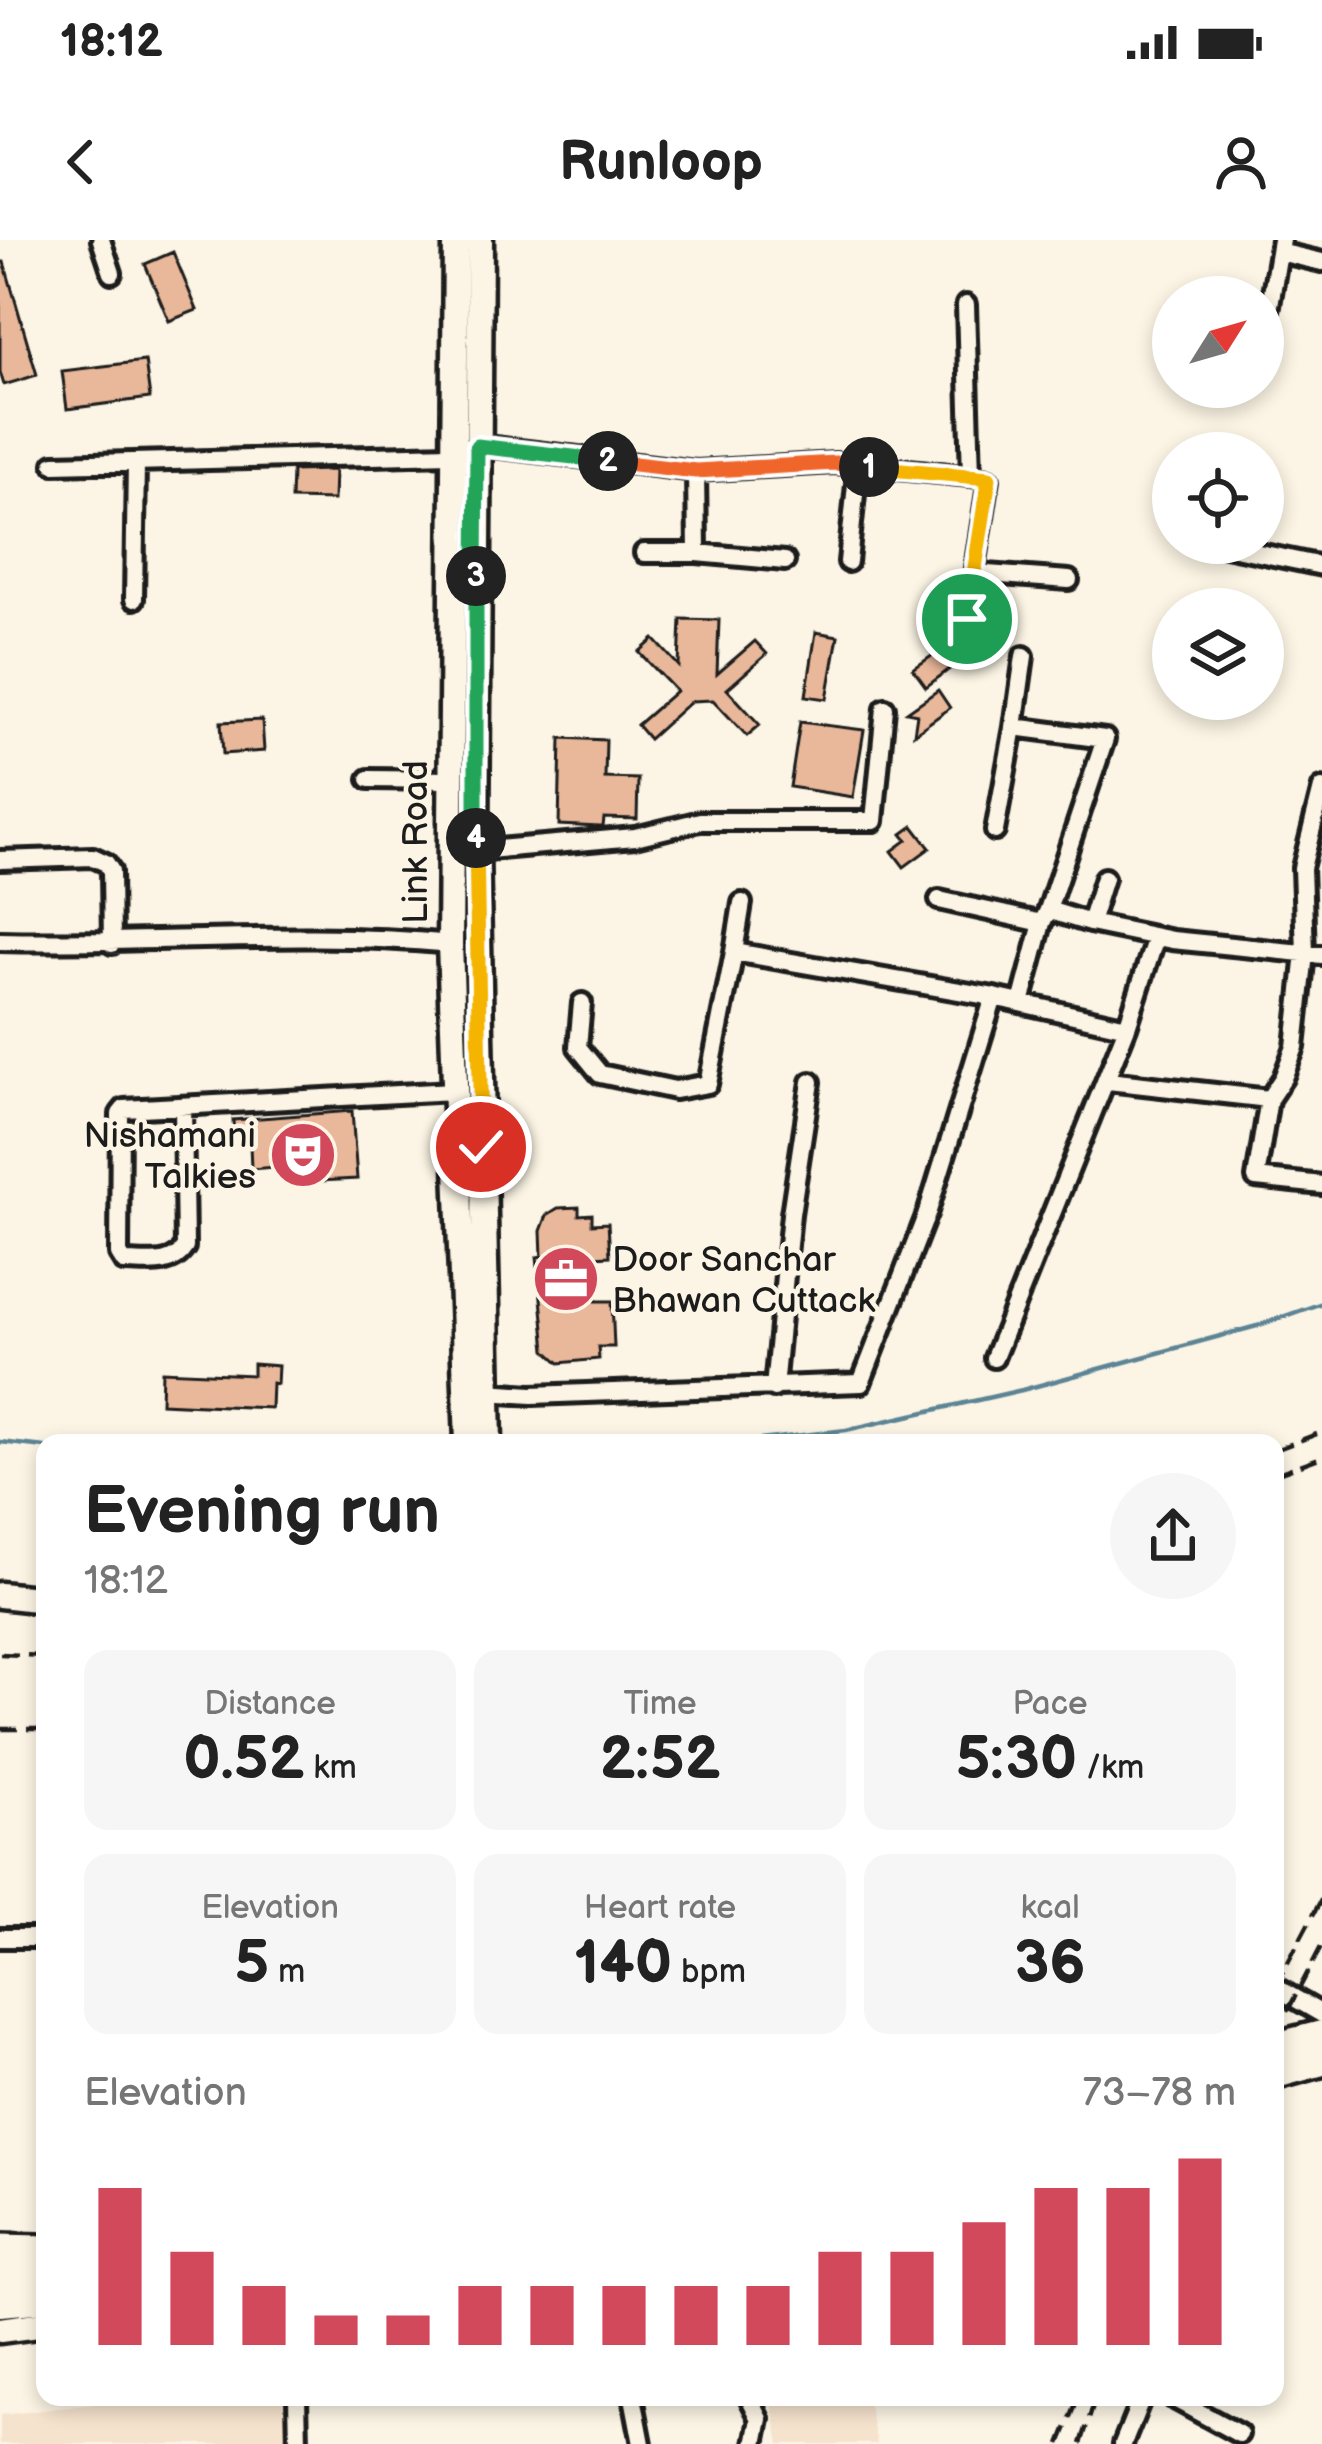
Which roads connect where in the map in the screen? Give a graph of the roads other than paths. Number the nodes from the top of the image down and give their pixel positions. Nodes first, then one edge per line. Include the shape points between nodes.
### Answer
1 (101, 240) edge
2 (456, 240) edge
3 (480, 240) edge
4 (1280, 246) edge
5 (1322, 262) edge
6 (112, 273) dead end
7 (1275, 276) edge
8 (966, 305) dead end
9 (477, 446) junction
10 (452, 454) junction
11 (136, 463) junction
12 (54, 464) dead end
13 (858, 466) junction
14 (696, 471) junction
15 (971, 476) junction
16 (644, 553) dead end
17 (697, 553) junction
18 (1284, 558) edge
19 (785, 561) dead end
20 (848, 562) dead end
21 (1322, 566) edge
22 (974, 573) junction
23 (1069, 580) dead end
24 (134, 599) dead end
25 (967, 619) dead end
26 (1024, 656) dead end
27 (885, 708) dead end
28 (1014, 727) junction
29 (369, 779) dead end
30 (451, 780) junction
31 (1322, 788) edge
32 (995, 831) dead end
33 (476, 851) junction
34 (0, 860) edge
35 (1104, 878) dead end
36 (939, 900) dead end
37 (742, 903) dead end
38 (1045, 916) junction
39 (1090, 923) junction
40 (1156, 937) junction
41 (0, 941) edge
42 (112, 944) junction
43 (450, 944) junction
44 (734, 952) junction
45 (1314, 954) edge
46 (994, 997) junction
47 (582, 1003) dead end
48 (1021, 1003) junction
49 (1127, 1027) junction
50 (1108, 1081) junction
51 (811, 1082) dead end
52 (453, 1091) junction
53 (1269, 1099) junction
54 (183, 1106) junction
55 (1322, 1185) edge
56 (994, 1358) dead end
57 (774, 1388) junction
58 (487, 1392) junction
59 (478, 1434) edge
60 (479, 1434) edge
61 (0, 1595) edge
62 (36, 1599) edge
63 (0, 1938) edge
64 (36, 1938) edge
65 (1284, 1992) edge
66 (1322, 2014) edge
67 (1322, 2036) edge
68 (1284, 2046) edge
69 (1322, 2060) edge
70 (1284, 2071) edge
71 (0, 2248) edge
72 (36, 2255) edge
73 (36, 2258) edge
74 (0, 2269) edge
75 (36, 2298) edge
76 (0, 2301) edge
77 (36, 2325) edge
78 (0, 2330) edge
79 (297, 2406) edge
80 (635, 2406) edge
81 (754, 2406) edge
82 (1138, 2406) edge
83 (1188, 2406) edge
84 (1239, 2434) dead end
85 (298, 2444) edge
86 (642, 2444) edge
87 (755, 2444) edge
88 (1123, 2444) edge

1 - 6 street
2 - 10 main road, Link Road
3 - 9 main road, Link Road
4 - 5 street
4 - 7 street
8 - 15 street
9 - 10 street
9 - 14 street
9 - 33 main road, Link Road
10 - 11 street
10 - 30 main road, Link Road
11 - 12 street
11 - 24 street
13 - 14 street
13 - 15 street
13 - 20 street
14 - 17 street
15 - 22 street via 989,478
16 - 17 street
17 - 19 street
18 - 21 street
22 - 23 street
22 - 25 street
26 - 28 street
27 - 33 street via 874,821 700,821 635,837
28 - 32 street
28 - 38 street via 1105,739
29 - 30 street
30 - 43 main road, Link Road
31 - 45 street via 1302,868
33 - 58 main road, Link Road
34 - 42 street via 106,862
35 - 39 street
36 - 38 street
37 - 44 street
38 - 39 street
38 - 48 street
39 - 40 street
40 - 45 street
40 - 49 street
41 - 42 street
42 - 43 street via 368,936
43 - 52 main road, Link Road
44 - 46 street
44 - 47 street via 708,1084 675,1090 600,1074 578,1047
45 - 53 street via 1295,1047
46 - 48 street
46 - 57 street via 928,1211 860,1383
48 - 49 street
49 - 50 street
50 - 53 street
50 - 56 street
51 - 57 street
52 - 54 street
52 - 59 main road, Link Road
53 - 55 street via 1256,1178
54 - 54 street via 120,1114 124,1262 166,1262 185,1247
57 - 58 street
58 - 60 main road, Link Road
61 - 62 main road
63 - 64 street
65 - 66 street
67 - 68 highway
69 - 70 highway
71 - 72 main road
73 - 74 highway
75 - 76 highway
77 - 78 main road
79 - 85 street
80 - 86 street
81 - 87 street
82 - 88 street
83 - 84 street

